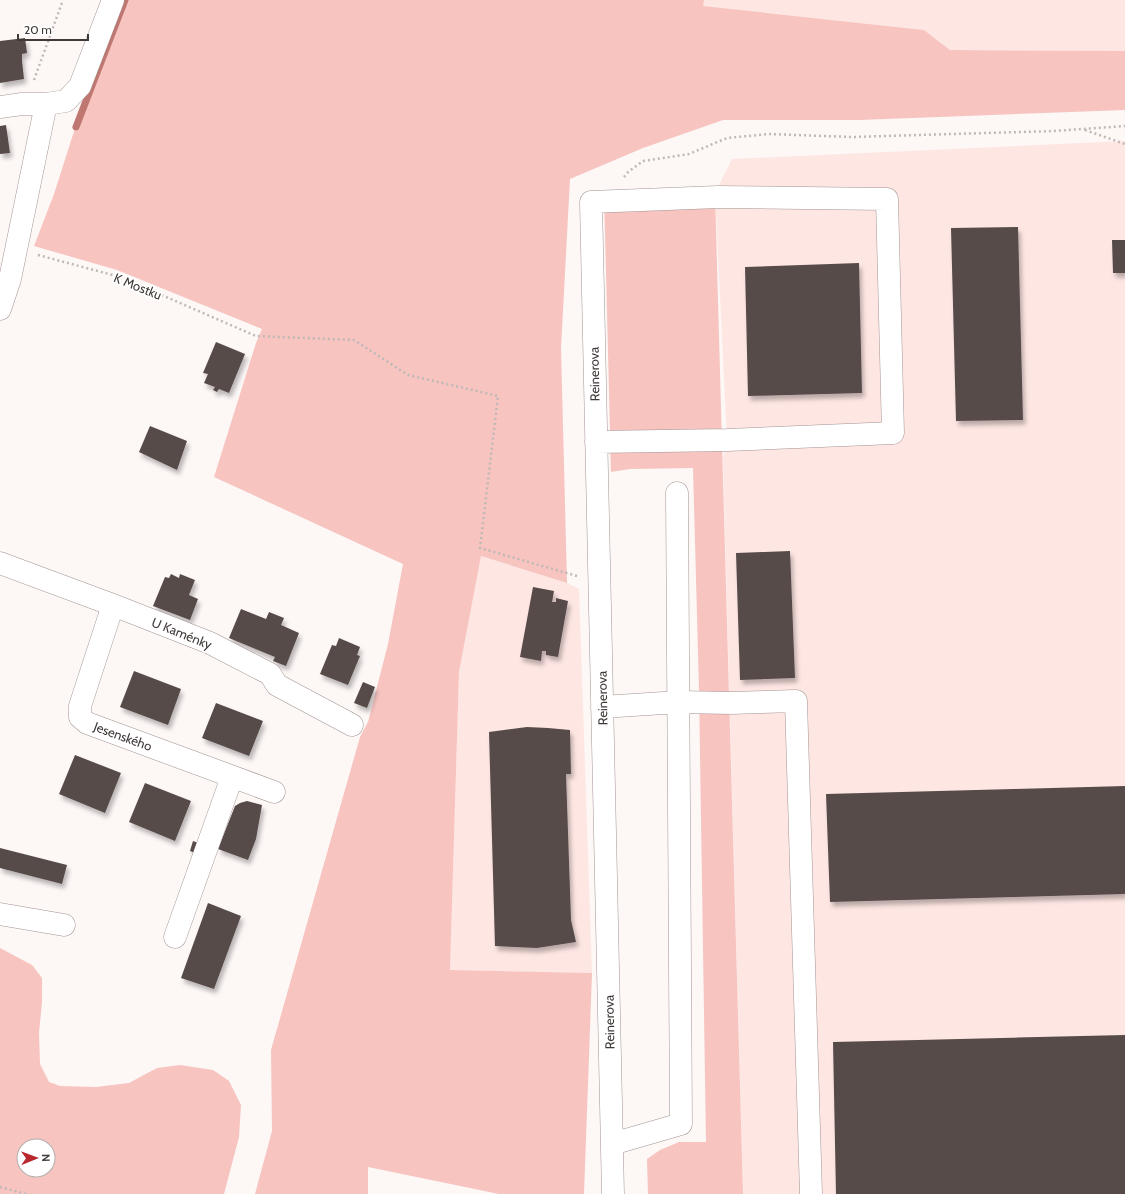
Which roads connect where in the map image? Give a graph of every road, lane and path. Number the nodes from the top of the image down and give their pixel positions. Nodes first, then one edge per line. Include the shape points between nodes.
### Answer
1 (63, 0) edge
2 (113, 0) edge
3 (34, 80) dead end
4 (46, 104) junction
5 (0, 107) edge
6 (1125, 126) edge
7 (1083, 129) junction
8 (1125, 144) edge
9 (599, 202) junction
10 (16, 249) junction
11 (0, 309) edge
12 (596, 442) junction
13 (677, 494) dead end
14 (0, 563) edge
15 (599, 582) junction
16 (113, 605) junction
17 (679, 702) junction
18 (602, 707) junction
19 (352, 725) dead end
20 (232, 777) junction
21 (274, 792) dead end
22 (0, 914) edge
23 (64, 925) dead end
24 (175, 937) dead end
25 (612, 1144) junction
26 (0, 1187) edge
27 (26, 1194) edge
28 (613, 1194) edge
29 (811, 1194) edge

1 - 3 path
2 - 4 street via 80,86 66,101
4 - 5 street
4 - 10 street
6 - 7 path
7 - 8 path
7 - 9 path via 852,137 769,134 727,138 689,154 643,161 628,172
9 - 12 street, Reinerova
9 - 12 street via 718,197 887,199 893,433
10 - 11 street
10 - 15 path, K Mostku via 120,277 256,336 354,340 408,375 498,396 480,548
12 - 15 street, Reinerova
13 - 17 street
14 - 16 street, U Kaménky
15 - 18 street, Reinerova
16 - 19 street, U Kaménky via 210,643 270,674 277,686
16 - 20 street, Jesenského via 80,706 80,717 87,723
17 - 18 street
17 - 25 street via 681,1124
17 - 29 street via 796,701
18 - 25 street, Reinerova
20 - 21 street, Jesenského
20 - 24 street
22 - 23 street
25 - 28 street, Reinerova
26 - 27 path

